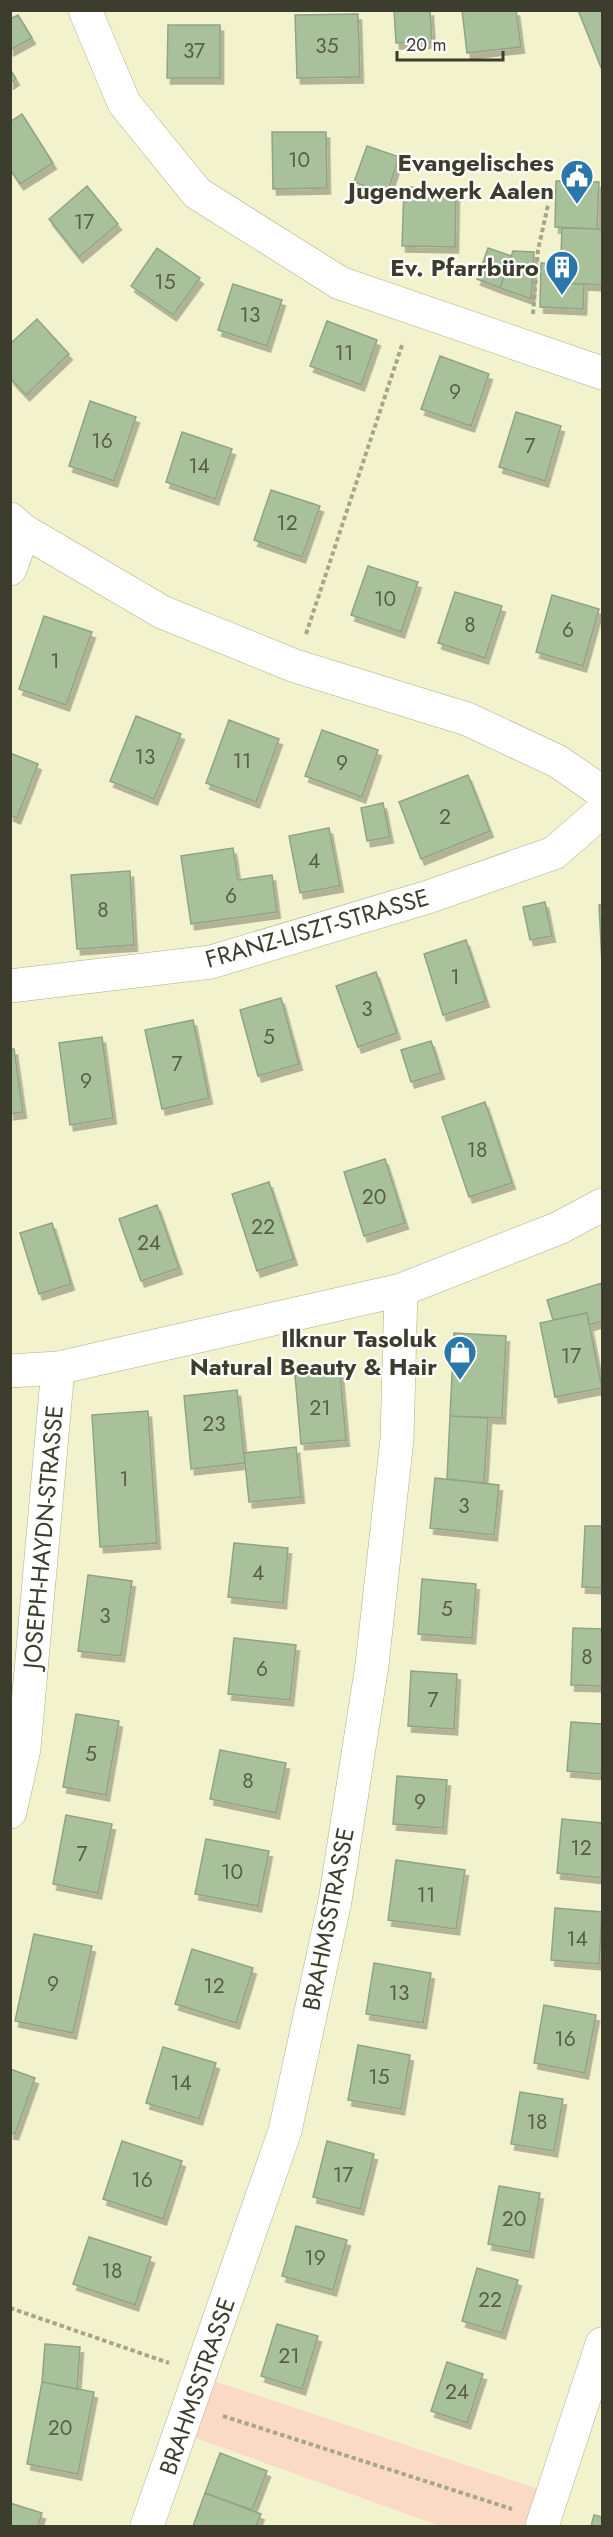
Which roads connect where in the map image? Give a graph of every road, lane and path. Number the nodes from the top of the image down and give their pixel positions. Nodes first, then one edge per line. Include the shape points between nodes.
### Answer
1 (85, 10) edge
2 (548, 205) dead end
3 (533, 306) dead end
4 (414, 309) junction
5 (603, 373) edge
6 (17, 525) edge
7 (10, 569) edge
8 (295, 666) junction
9 (603, 792) edge
10 (603, 811) edge
11 (10, 986) edge
12 (603, 1205) edge
13 (401, 1290) junction
14 (58, 1368) junction
15 (10, 1371) edge
16 (10, 1812) edge
17 (10, 2308) edge
18 (603, 2344) edge
19 (201, 2374) junction
20 (190, 2405) junction
21 (543, 2523) edge
22 (147, 2526) edge

1 - 4 street via 124,103 197,193 340,283
2 - 3 path via 538,250
4 - 5 street
4 - 8 path
6 - 7 street
6 - 8 street via 162,612
8 - 9 street via 468,719 557,761
10 - 11 street, FRANZ-LISZT-STRASSE via 554,853 428,897 222,958
12 - 13 street via 559,1228
13 - 14 street
13 - 19 street, BRAHMSSTRASSE via 397,1439 372,1665 335,1901 285,2131
14 - 15 street
14 - 16 street, JOSEPH-HAYDN-STRASSE via 24,1749
17 - 19 path
18 - 21 street
19 - 20 street, BRAHMSSTRASSE
20 - 21 path
20 - 22 street, BRAHMSSTRASSE

